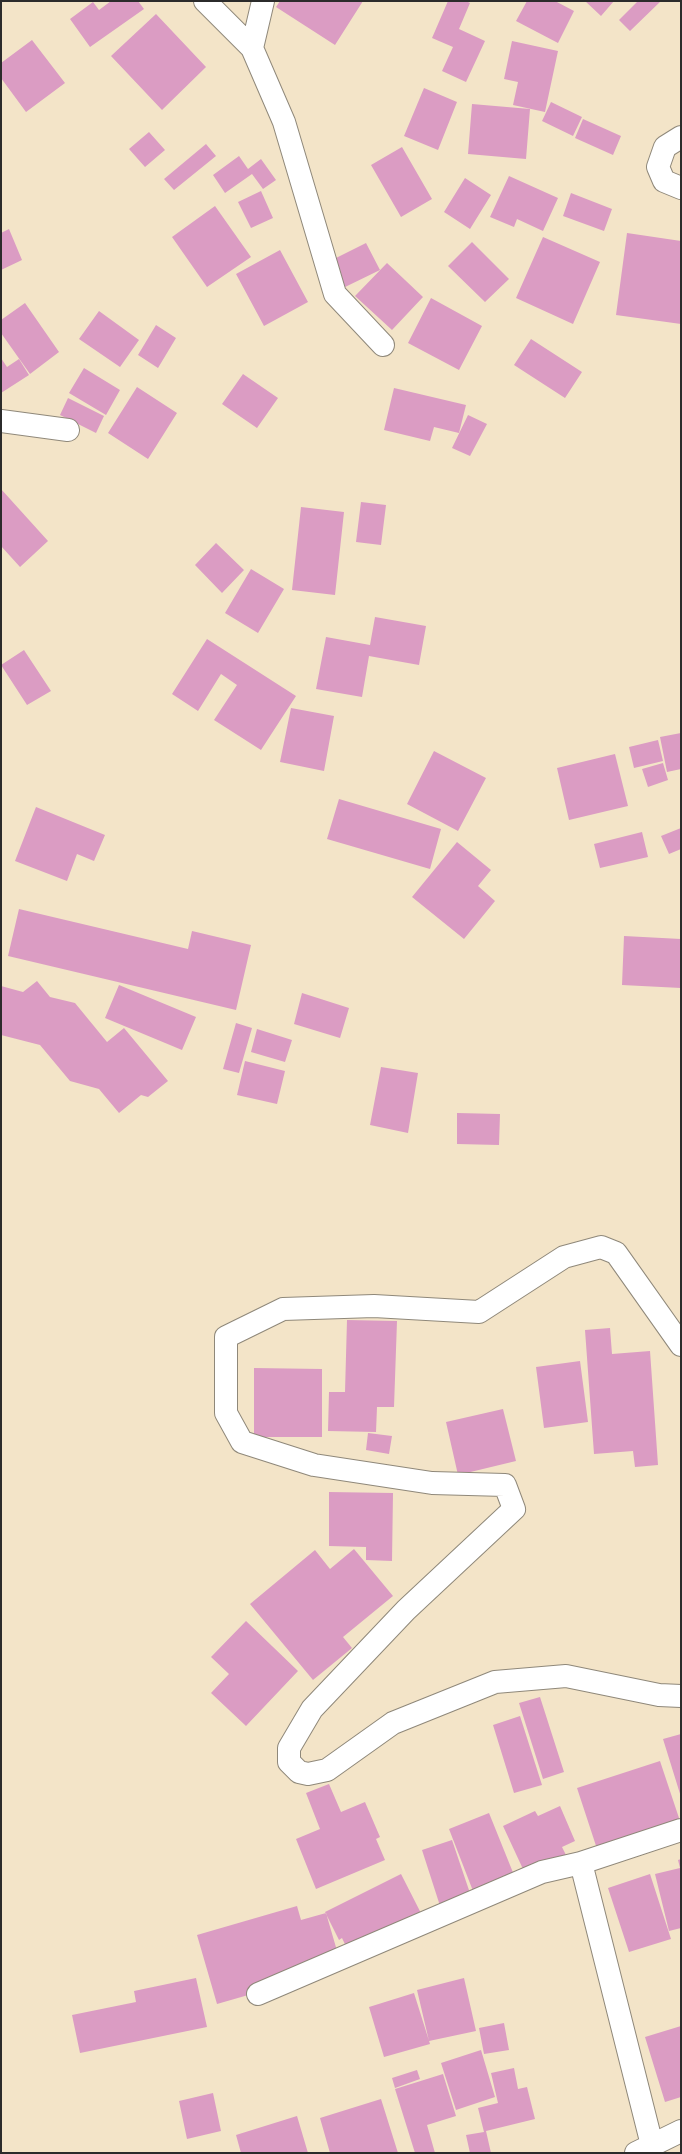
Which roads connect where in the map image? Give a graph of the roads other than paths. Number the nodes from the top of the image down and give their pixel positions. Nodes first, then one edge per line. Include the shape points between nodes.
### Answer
1 (205, 1) edge
2 (262, 1) edge
3 (252, 48) junction
4 (681, 137) edge
5 (681, 188) edge
6 (383, 345) dead end
7 (1, 421) edge
8 (68, 430) dead end
9 (681, 1345) edge
10 (681, 1696) edge
11 (681, 1830) edge
12 (581, 1863) junction
13 (258, 1994) dead end
14 (681, 2131) edge
15 (644, 2149) edge

1 - 3 street
2 - 3 street
3 - 6 street via 284,122 335,294
4 - 5 street via 665,147 658,167 664,181
7 - 8 street
9 - 10 street via 616,1253 601,1247 564,1257 479,1312 374,1306 283,1309 226,1337 226,1413 242,1442 314,1465 432,1484 505,1485 514,1509 406,1610 312,1709 289,1748 289,1762 299,1772 308,1774 327,1770 393,1723 495,1682 566,1676 659,1695
11 - 12 street
12 - 13 street via 542,1872
12 - 15 street
14 - 15 street

